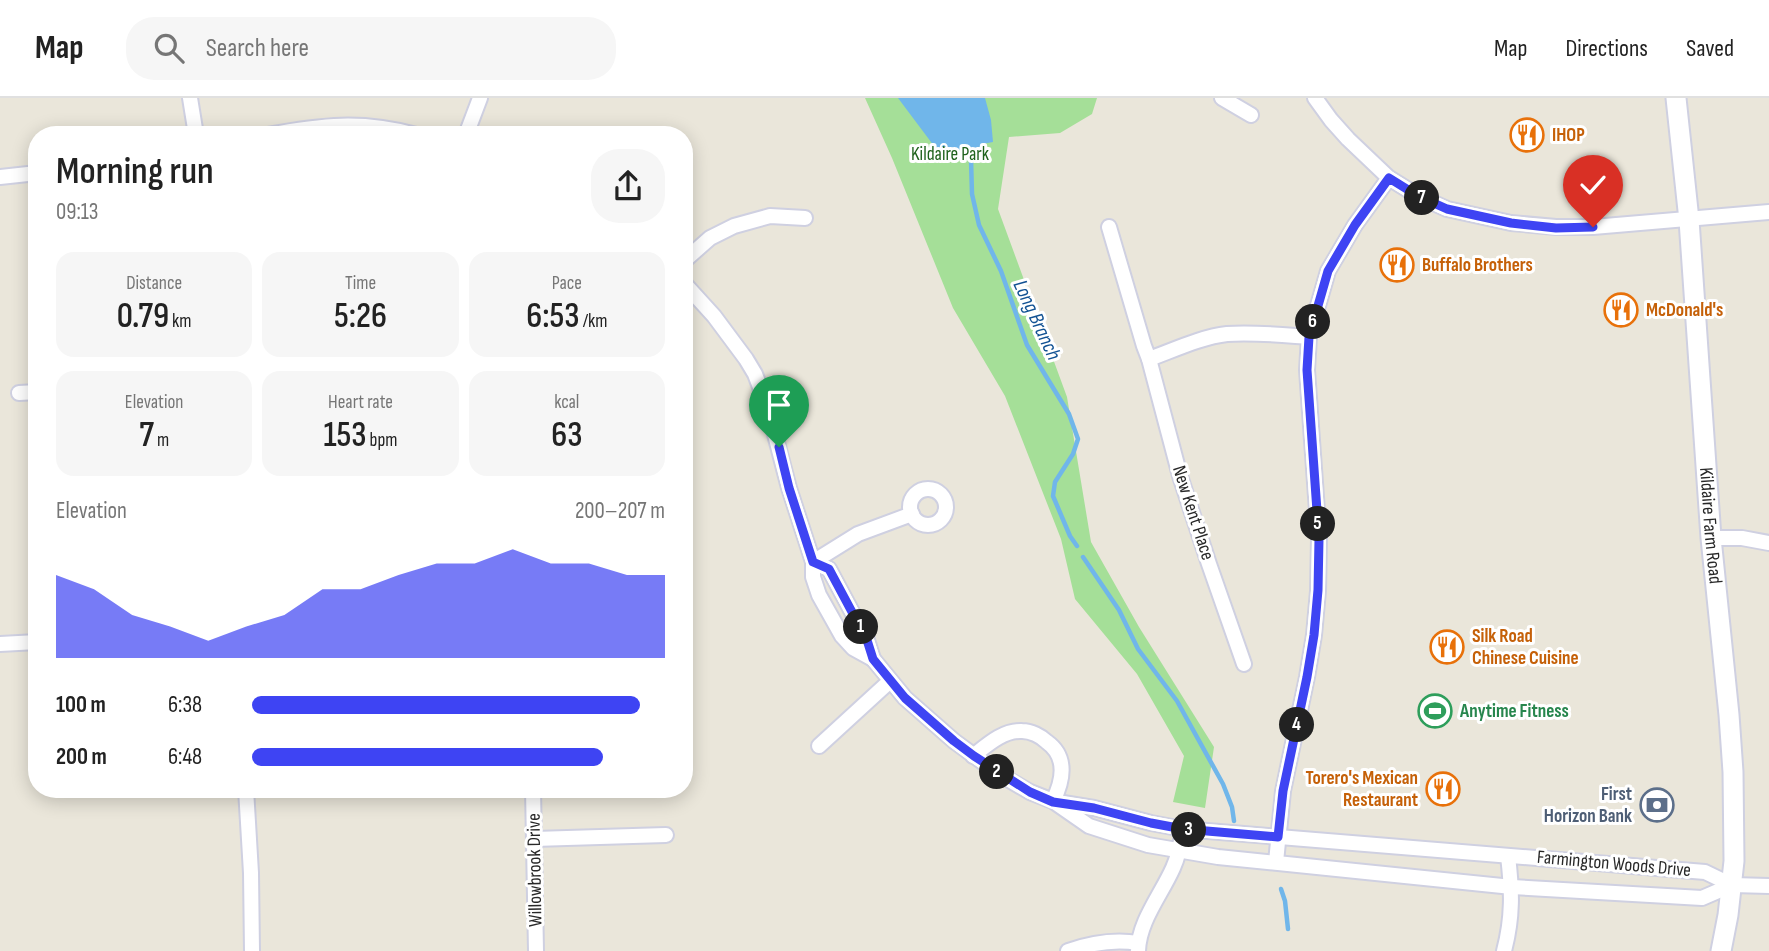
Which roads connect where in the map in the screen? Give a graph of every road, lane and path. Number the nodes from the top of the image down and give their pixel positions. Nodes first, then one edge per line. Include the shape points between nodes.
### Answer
1 (190, 98) edge
2 (480, 98) edge
3 (1222, 98) edge
4 (1315, 98) edge
5 (1676, 98) edge
6 (1251, 115) dead end
7 (195, 126) edge
8 (324, 126) edge
9 (361, 126) edge
10 (469, 126) edge
11 (28, 174) edge
12 (0, 177) edge
13 (1389, 178) junction
14 (1769, 212) edge
15 (804, 218) dead end
16 (1689, 220) junction
17 (1109, 228) dead end
18 (693, 253) edge
19 (693, 293) edge
20 (1309, 337) junction
21 (1149, 359) junction
22 (28, 392) edge
23 (19, 393) dead end
24 (912, 514) dead end
25 (1711, 538) junction
26 (1769, 543) edge
27 (813, 562) junction
28 (28, 642) edge
29 (0, 644) edge
30 (873, 659) junction
31 (1244, 664) dead end
32 (890, 681) junction
33 (819, 746) dead end
34 (974, 756) junction
35 (247, 798) edge
36 (533, 798) edge
37 (1053, 802) junction
38 (1183, 829) junction
39 (666, 835) dead end
40 (1278, 837) junction
41 (534, 839) junction
42 (1180, 851) junction
43 (1508, 856) junction
44 (1276, 862) junction
45 (1732, 885) junction
46 (1512, 887) junction
47 (1769, 887) edge
48 (1138, 947) edge
49 (252, 951) edge
50 (536, 951) edge
51 (1068, 951) edge
52 (1504, 951) edge
53 (1721, 951) edge

1 - 7 street
2 - 10 street
3 - 6 street
4 - 13 street via 1348,139
5 - 16 main road, Kildaire Farm Road
8 - 9 street
11 - 12 street
13 - 16 street via 1447,209 1511,223 1556,228
13 - 20 street via 1328,271
14 - 16 street
15 - 18 street via 770,216 734,226
16 - 25 main road, Kildaire Farm Road
17 - 21 street, New Kent Place
19 - 27 street, Farmington Woods Drive via 755,374
20 - 21 street via 1224,334
20 - 40 street via 1318,590
21 - 31 street, New Kent Place via 1180,476
22 - 23 street
24 - 27 street via 858,534
25 - 26 street
25 - 45 main road, Kildaire Farm Road via 1733,772
27 - 30 street, Farmington Woods Drive via 829,569
27 - 30 street, Farmington Woods Drive via 819,596 842,636
28 - 29 street
30 - 32 street, Farmington Woods Drive
32 - 33 street
32 - 34 street, Farmington Woods Drive
34 - 37 street, Farmington Woods Drive
34 - 37 street via 1005,734 1022,731 1040,736 1054,746 1062,760 1060,789
35 - 49 street
36 - 41 street, Willowbrook Drive
37 - 38 street, Farmington Woods Drive
37 - 42 street, Farmington Woods Drive via 1089,825
38 - 40 street, Farmington Woods Drive
38 - 42 street
39 - 41 street
40 - 43 street, Farmington Woods Drive
40 - 44 street
41 - 50 street, Willowbrook Drive
42 - 44 street, Farmington Woods Drive
42 - 48 street via 1141,930
43 - 45 street, Farmington Woods Drive via 1705,872
43 - 46 street
44 - 46 street, Farmington Woods Drive
45 - 46 street, Farmington Woods Drive via 1702,898
45 - 47 street
45 - 53 main road, Kildaire Farm Road
46 - 52 street
48 - 51 street via 1122,940

